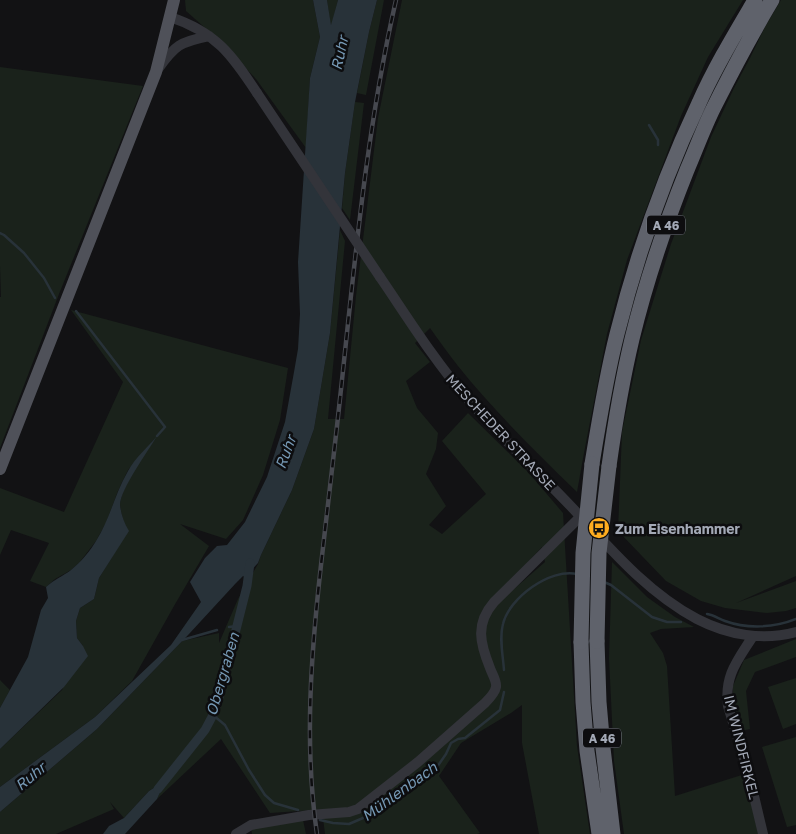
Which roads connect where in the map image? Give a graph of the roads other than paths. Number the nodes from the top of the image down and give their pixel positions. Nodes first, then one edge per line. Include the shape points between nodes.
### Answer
1 (174, 0) edge
2 (755, 0) edge
3 (772, 0) edge
4 (170, 17) junction
5 (209, 36) junction
6 (156, 72) junction
7 (0, 469) edge
8 (580, 517) junction
9 (796, 632) edge
10 (754, 636) junction
11 (236, 834) edge
12 (599, 834) edge
13 (613, 834) edge
14 (763, 834) edge

1 - 4 main road
2 - 12 highway, A 46, bridge via 699,102 654,212 617,335 601,410 583,553 581,642 587,751
3 - 13 highway, A 46, bridge via 714,108 669,218 632,338 616,419 599,553 597,641 602,748
4 - 5 street, MESCHEDER STRASSE
4 - 6 main road
5 - 6 street via 179,46
5 - 8 street, MESCHEDER STRASSE, bridge via 232,56 423,341 456,385
6 - 7 main road
8 - 10 street, MESCHEDER STRASSE via 634,572 672,603 714,626
8 - 11 street via 494,602 486,614 481,628 482,648 496,687 485,703 358,809 251,825
9 - 10 street, MESCHEDER STRASSE
10 - 14 street, IM WINDFIRKEL via 731,672 727,696

